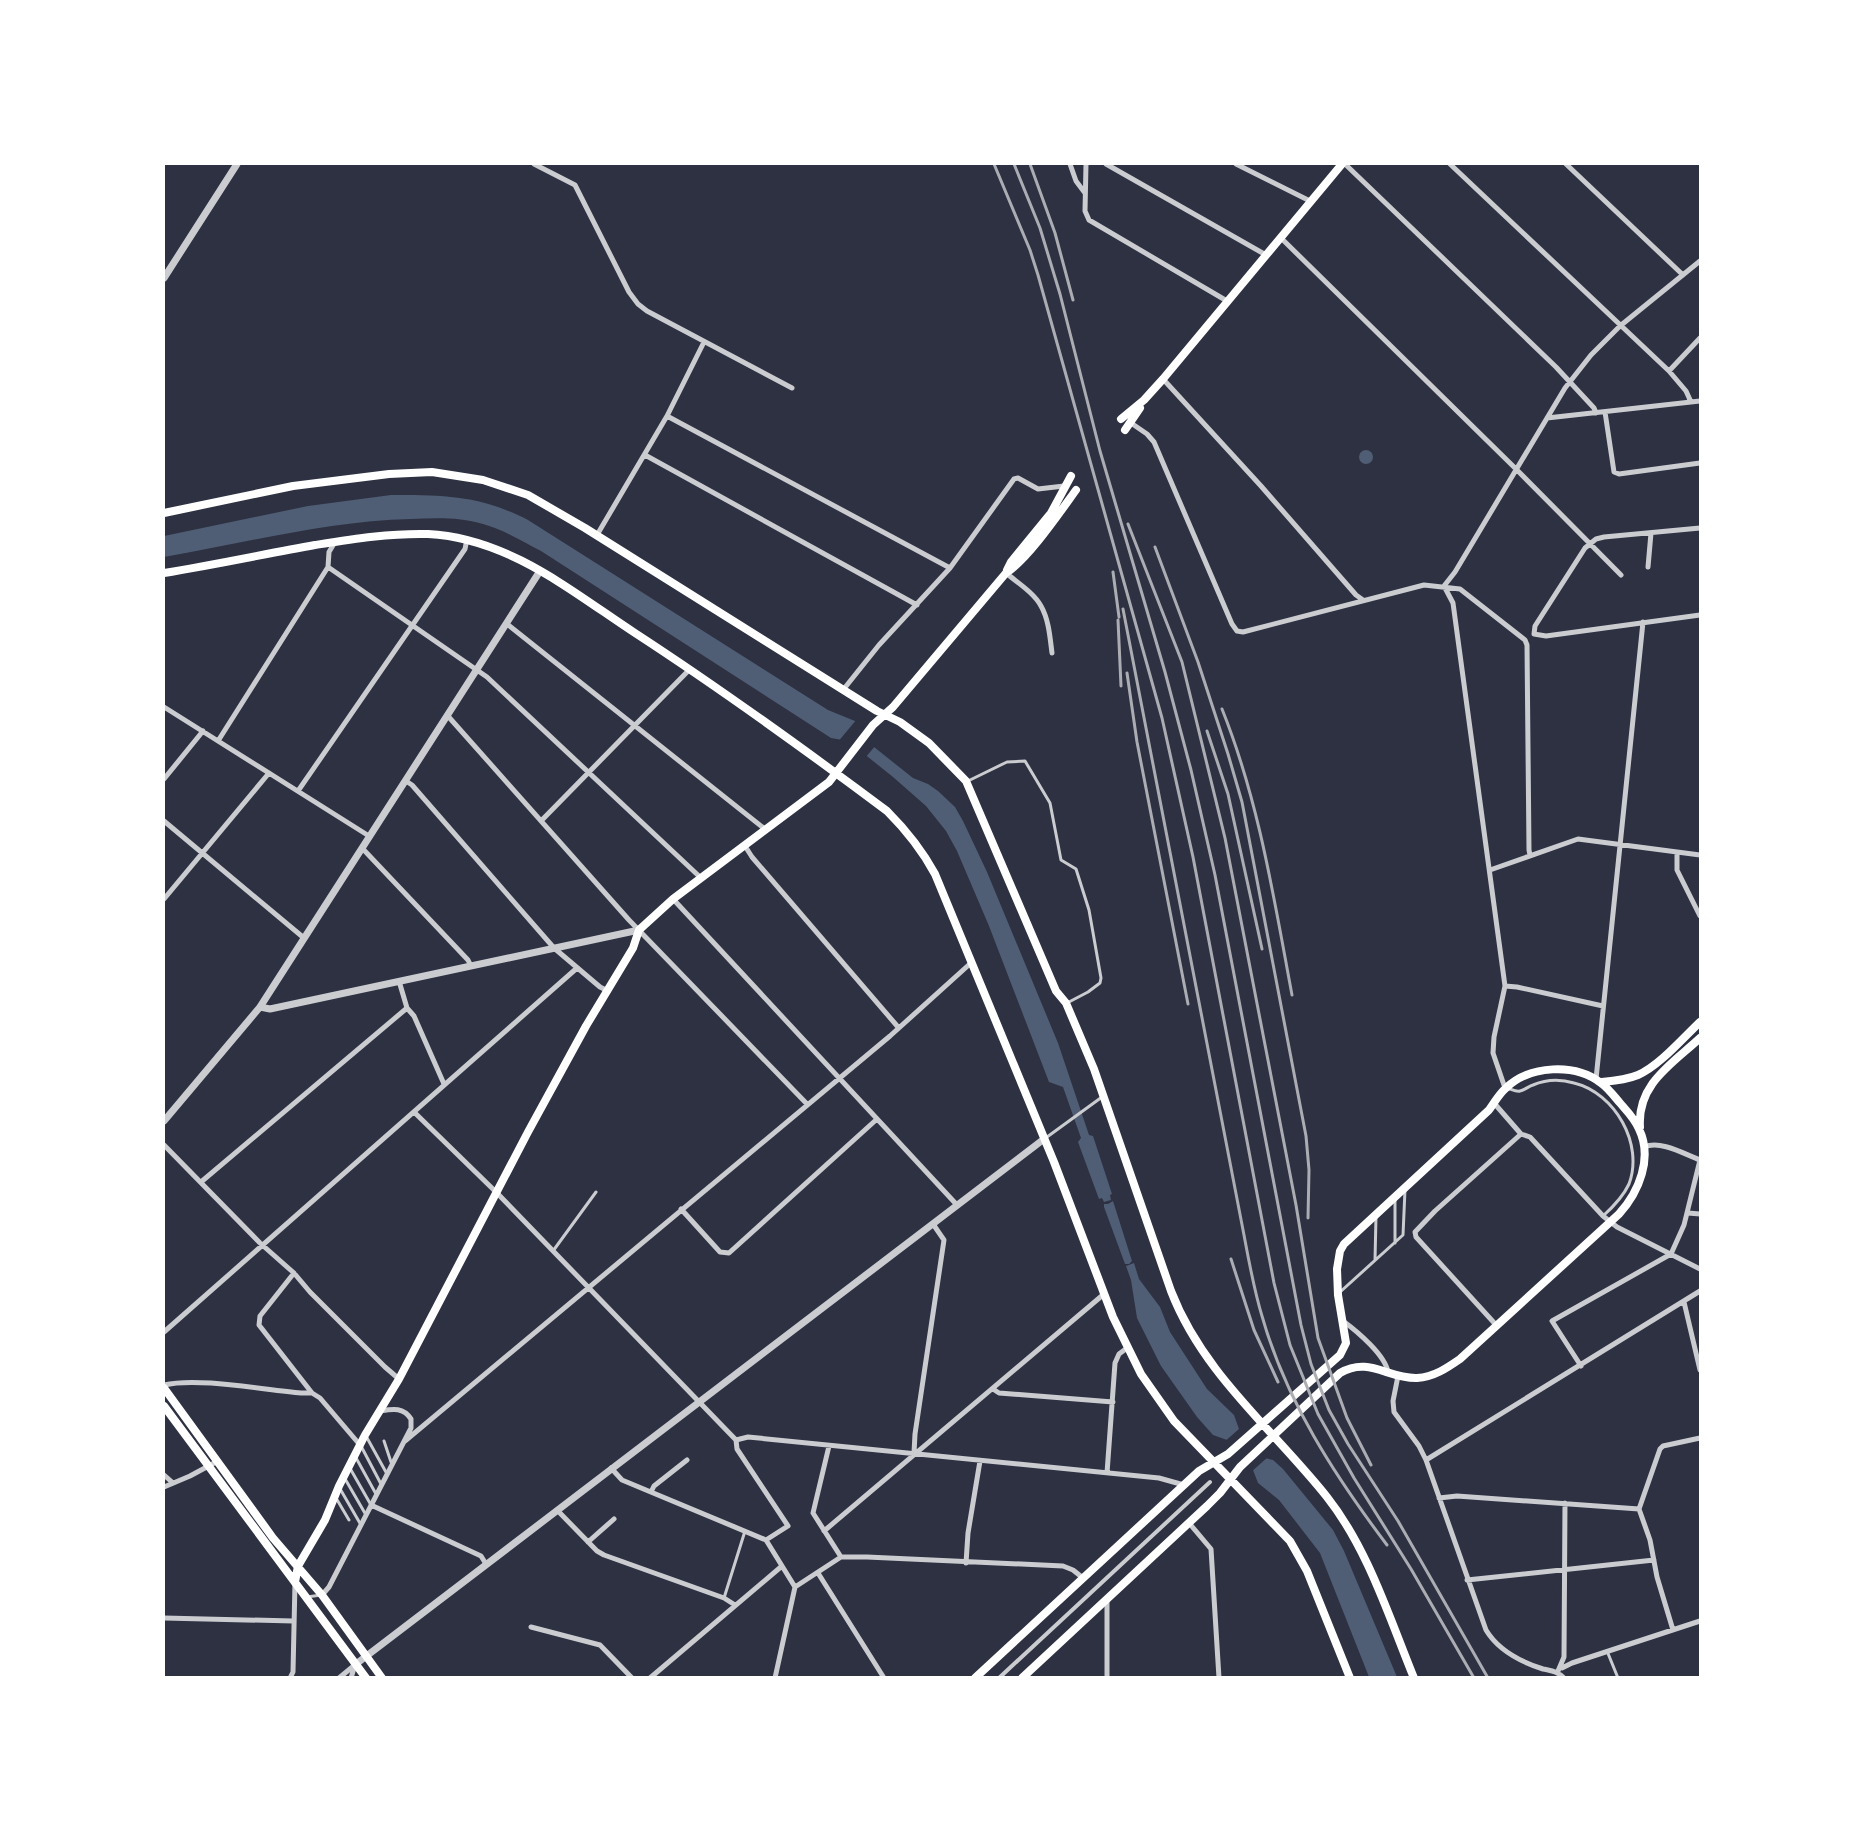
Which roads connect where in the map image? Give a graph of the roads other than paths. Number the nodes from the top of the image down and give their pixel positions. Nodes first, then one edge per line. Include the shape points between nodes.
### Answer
1 (237, 164) edge
2 (534, 164) edge
3 (1070, 164) edge
4 (1086, 164) edge
5 (1106, 164) edge
6 (1236, 164) edge
7 (1344, 164) edge
8 (1450, 164) edge
9 (1566, 164) edge
10 (1085, 193) junction
11 (1311, 201) junction
12 (1281, 238) junction
13 (1266, 255) junction
14 (1701, 261) edge
15 (1683, 275) junction
16 (164, 278) edge
17 (1227, 301) junction
18 (1620, 326) junction
19 (1701, 338) edge
20 (704, 342) junction
21 (1669, 371) junction
22 (1163, 379) junction
23 (1570, 382) junction
24 (792, 387) dead end
25 (1144, 400) junction
26 (1701, 401) edge
27 (1690, 402) junction
28 (1134, 410) junction
29 (1605, 412) junction
30 (1596, 413) junction
31 (667, 416) junction
32 (1546, 418) junction
33 (1121, 420) dead end
34 (1128, 426) junction
35 (645, 455) junction
36 (1701, 463) edge
37 (1516, 469) junction
38 (1071, 476) dead end
39 (1064, 486) junction
40 (1076, 490) dead end
41 (164, 513) edge
42 (1701, 528) edge
43 (1651, 533) junction
44 (597, 535) junction
45 (467, 539) junction
46 (335, 542) junction
47 (1590, 543) junction
48 (328, 567) junction
49 (1648, 567) dead end
50 (950, 568) junction
51 (540, 571) junction
52 (164, 573) edge
53 (1006, 573) junction
54 (1621, 575) dead end
55 (1444, 586) junction
56 (1363, 600) junction
57 (916, 605) junction
58 (1701, 615) edge
59 (1643, 622) junction
60 (507, 624) junction
61 (411, 626) junction
62 (1534, 634) junction
63 (1525, 640) junction
64 (1052, 653) dead end
65 (690, 669) junction
66 (476, 670) junction
67 (843, 690) junction
68 (164, 707) edge
69 (447, 715) junction
70 (884, 715) junction
71 (635, 725) junction
72 (203, 731) junction
73 (218, 741) junction
74 (269, 773) junction
75 (590, 773) junction
76 (836, 773) junction
77 (164, 779) edge
78 (406, 781) junction
79 (966, 782) junction
80 (298, 791) junction
81 (164, 821) edge
82 (541, 821) junction
83 (766, 830) junction
84 (369, 836) junction
85 (1619, 844) junction
86 (745, 846) junction
87 (362, 848) junction
88 (1677, 852) junction
89 (203, 853) junction
90 (1530, 855) junction
91 (1701, 855) edge
92 (1490, 870) junction
93 (701, 878) junction
94 (164, 898) edge
95 (673, 899) junction
96 (1701, 916) edge
97 (639, 930) junction
98 (304, 938) junction
99 (554, 948) junction
100 (972, 962) junction
101 (471, 966) junction
102 (577, 968) junction
103 (399, 981) junction
104 (1505, 986) junction
105 (608, 991) junction
106 (1066, 1003) junction
107 (1603, 1006) junction
108 (260, 1007) junction
109 (407, 1008) junction
110 (1701, 1022) edge
111 (898, 1027) junction
112 (1701, 1038) edge
113 (839, 1077) junction
114 (1598, 1081) junction
115 (444, 1084) junction
116 (1505, 1088) junction
117 (1103, 1095) junction
118 (807, 1104) junction
119 (1494, 1104) junction
120 (414, 1112) junction
121 (877, 1119) junction
122 (164, 1121) edge
123 (1640, 1130) junction
124 (1521, 1134) junction
125 (1044, 1138) junction
126 (164, 1145) edge
127 (1644, 1147) junction
128 (1700, 1160) edge
129 (201, 1182) junction
130 (1405, 1188) junction
131 (596, 1192) dead end
132 (497, 1193) junction
133 (1395, 1197) junction
134 (957, 1205) junction
135 (681, 1209) junction
136 (1688, 1213) junction
137 (1376, 1214) junction
138 (1701, 1214) edge
139 (1607, 1219) junction
140 (933, 1224) junction
141 (1395, 1244) junction
142 (264, 1245) junction
143 (553, 1251) junction
144 (1671, 1254) junction
145 (1375, 1261) junction
146 (1701, 1269) edge
147 (294, 1273) junction
148 (588, 1287) junction
149 (1701, 1291) edge
150 (1104, 1294) junction
151 (1338, 1294) junction
152 (1683, 1302) junction
153 (1342, 1320) junction
154 (1497, 1326) junction
155 (164, 1332) edge
156 (1127, 1348) junction
157 (1581, 1366) junction
158 (1701, 1370) edge
159 (1388, 1372) junction
160 (1398, 1376) junction
161 (399, 1379) junction
162 (164, 1387) edge
163 (993, 1389) junction
164 (312, 1393) junction
165 (699, 1402) junction
166 (1113, 1402) junction
167 (164, 1406) edge
168 (380, 1411) junction
169 (1263, 1425) junction
170 (1272, 1435) junction
171 (365, 1436) junction
172 (1701, 1437) edge
173 (736, 1440) junction
174 (384, 1441) dead end
175 (405, 1441) junction
176 (360, 1445) junction
177 (829, 1446) junction
178 (914, 1454) junction
179 (355, 1456) junction
180 (687, 1460) dead end
181 (1426, 1460) junction
182 (980, 1461) junction
183 (1215, 1463) junction
184 (212, 1464) junction
185 (392, 1464) junction
186 (349, 1467) junction
187 (611, 1468) junction
188 (1107, 1473) junction
189 (387, 1474) junction
190 (164, 1475) edge
191 (344, 1476) junction
192 (1230, 1479) junction
193 (1210, 1482) dead end
194 (173, 1483) junction
195 (381, 1484) junction
196 (1184, 1485) junction
197 (164, 1487) edge
198 (337, 1490) junction
199 (651, 1492) junction
200 (376, 1494) junction
201 (1439, 1498) junction
202 (1565, 1503) junction
203 (370, 1505) junction
204 (1639, 1509) junction
205 (557, 1510) junction
206 (366, 1515) junction
207 (614, 1519) dead end
208 (349, 1520) dead end
209 (1189, 1523) junction
210 (361, 1525) junction
211 (745, 1531) junction
212 (824, 1531) junction
213 (766, 1540) junction
214 (588, 1542) junction
215 (842, 1557) junction
216 (1654, 1560) junction
217 (966, 1563) junction
218 (486, 1564) junction
219 (298, 1566) junction
220 (782, 1566) junction
221 (1564, 1569) junction
222 (818, 1573) junction
223 (1083, 1578) junction
224 (1467, 1580) junction
225 (295, 1582) junction
226 (795, 1587) junction
227 (322, 1595) junction
228 (306, 1597) junction
229 (724, 1598) junction
230 (1107, 1599) junction
231 (735, 1605) junction
232 (164, 1618) edge
233 (293, 1621) junction
234 (1701, 1621) edge
235 (531, 1627) dead end
236 (1673, 1630) junction
237 (1607, 1651) junction
238 (366, 1655) junction
239 (356, 1664) junction
240 (1558, 1671) junction
241 (292, 1675) edge
242 (339, 1677) edge
243 (351, 1677) edge
244 (366, 1677) edge
245 (382, 1677) edge
246 (632, 1677) edge
247 (650, 1677) edge
248 (776, 1677) edge
249 (884, 1677) edge
250 (975, 1677) edge
251 (999, 1677) edge
252 (1022, 1677) edge
253 (1107, 1677) edge
254 (1219, 1677) edge
255 (1350, 1677) edge
256 (1414, 1677) edge
257 (1564, 1677) edge
258 (1618, 1677) edge

1 - 16 street
2 - 20 street via 574,185 638,304
3 - 10 street
4 - 10 street
5 - 13 street
6 - 11 street
7 - 11 main road
7 - 23 street
8 - 18 street
9 - 15 street
10 - 17 street via 1085,211 1092,223
11 - 12 main road
12 - 13 main road
12 - 37 street
13 - 17 main road
14 - 15 street
15 - 18 street
17 - 22 main road
18 - 21 street
18 - 23 street
19 - 21 street
20 - 24 street
20 - 31 street
21 - 27 street
22 - 25 main road
22 - 56 street
23 - 30 street
23 - 32 street
25 - 28 main road
25 - 34 main road
26 - 27 street
27 - 29 street
28 - 33 main road
28 - 34 street
29 - 30 street
29 - 36 street via 1614,472
30 - 32 street
31 - 35 street
31 - 50 street
32 - 37 street
34 - 56 street via 1139,427 1154,442 1237,631
35 - 44 street
35 - 57 street
37 - 47 street
37 - 55 street
38 - 39 main road
39 - 50 street via 1038,489 1014,479
39 - 53 main road via 1051,513
40 - 53 main road
41 - 44 main road via 322,482 432,472 473,478 528,495
42 - 43 street
43 - 47 street via 1604,537
43 - 49 street
44 - 67 main road
45 - 46 main road via 429,534
45 - 51 main road via 502,551
45 - 61 street via 465,549
46 - 48 street via 329,552
46 - 52 main road
47 - 54 street
47 - 62 street via 1573,564 1535,626
48 - 61 street
48 - 73 street
50 - 57 street
51 - 60 street
51 - 65 main road
53 - 64 street via 1041,606
53 - 70 main road
55 - 56 street via 1424,585
55 - 63 street via 1460,590
55 - 92 street via 1453,603
57 - 67 street
58 - 59 street
59 - 62 street via 1546,636
59 - 85 street
60 - 66 street
60 - 71 street
61 - 66 street
61 - 80 street
62 - 63 street
63 - 90 street
65 - 71 street
65 - 76 main road
66 - 69 street
66 - 75 street
67 - 70 main road
68 - 72 street
69 - 78 street
69 - 82 street
70 - 76 main road
70 - 79 main road via 929,743
71 - 75 street
71 - 83 street
72 - 73 street
72 - 77 street
73 - 74 street
74 - 80 street
74 - 89 street
75 - 82 street
75 - 93 street
76 - 83 main road
76 - 100 main road via 887,811 924,853
78 - 84 street
78 - 99 street
79 - 106 main road via 1056,991
79 - 106 lane via 1007,762 1025,761 1050,803 1061,860 1076,869 1089,910 1101,978 1088,992
80 - 84 street
81 - 89 street
82 - 97 street
83 - 86 main road
84 - 87 street
85 - 88 street
85 - 90 street via 1578,839
85 - 107 street
86 - 93 main road
86 - 111 street
87 - 98 street
87 - 101 street
88 - 91 street
88 - 96 street via 1677,870
89 - 94 street
89 - 98 street
90 - 92 street
92 - 104 street
93 - 95 main road
95 - 97 main road
95 - 113 street
97 - 99 street
97 - 105 main road
97 - 118 street
98 - 108 street
99 - 101 street
99 - 102 street
100 - 111 street
100 - 125 main road
101 - 103 street
102 - 105 street
102 - 115 street
103 - 108 street via 270,1010
103 - 109 street
104 - 107 street
104 - 116 street via 1493,1053
105 - 132 main road
106 - 117 main road
107 - 114 street
108 - 122 street
109 - 115 street
109 - 129 street
110 - 114 main road via 1641,1074
111 - 113 street
112 - 123 main road via 1649,1086 1641,1105
113 - 118 street
113 - 121 street
114 - 116 main road via 1570,1070 1546,1070
114 - 123 main road
115 - 120 street
116 - 119 main road
116 - 139 lane via 1519,1091 1542,1082 1574,1083 1595,1093 1614,1110 1628,1132 1633,1164 1629,1183
117 - 125 lane
117 - 169 main road via 1184,1321 1212,1366
118 - 135 street
119 - 124 street
119 - 130 main road
120 - 132 street
120 - 142 street
121 - 134 street
121 - 135 street via 729,1253 720,1252
123 - 127 main road
124 - 139 street via 1530,1137
124 - 154 street via 1415,1232 1416,1238
125 - 134 street
125 - 150 main road
126 - 129 street
127 - 128 street via 1663,1146
127 - 139 main road via 1643,1169 1635,1192 1629,1203
128 - 136 street
129 - 142 street
130 - 133 main road
130 - 141 lane via 1403,1235
131 - 143 lane
132 - 143 street
132 - 161 main road
133 - 137 main road
133 - 141 lane
134 - 140 street
135 - 148 street
136 - 138 street
136 - 144 street
137 - 145 lane
137 - 151 main road via 1340,1251
139 - 144 street
139 - 154 main road
140 - 165 street
140 - 178 street via 944,1240
141 - 145 lane
142 - 147 street
142 - 155 street
143 - 148 street
144 - 146 street
144 - 157 street via 1552,1321
145 - 151 lane
147 - 161 street
147 - 164 street via 258,1321
148 - 165 street
148 - 175 street
149 - 152 street
150 - 156 main road
150 - 163 street
151 - 153 main road
152 - 157 street
152 - 158 street
153 - 159 street via 1367,1342
153 - 169 main road via 1346,1343 1340,1355
154 - 160 main road via 1443,1371 1417,1378
156 - 166 street via 1115,1363
156 - 183 main road via 1174,1421
157 - 181 street
159 - 160 main road
159 - 170 main road via 1363,1366 1346,1370
160 - 181 street via 1394,1412
161 - 168 main road
162 - 164 street via 174,1383 210,1384
162 - 184 main road
163 - 166 street via 999,1393
163 - 178 street
164 - 176 street
165 - 173 street
165 - 187 street
166 - 188 street
167 - 184 main road
168 - 171 main road
168 - 175 street via 394,1409 408,1415 412,1423
169 - 170 main road
169 - 183 main road
170 - 192 main road
170 - 256 main road via 1328,1499 1351,1535
171 - 176 main road
171 - 189 lane
172 - 204 street via 1660,1449
173 - 177 street via 747,1437
173 - 213 street via 788,1526
174 - 185 lane
175 - 185 street
176 - 179 main road
176 - 195 lane
177 - 178 street
177 - 212 street via 813,1513
178 - 182 street
178 - 212 street
179 - 186 main road
179 - 200 lane
180 - 199 street
181 - 201 street
182 - 188 street
182 - 217 street
183 - 192 main road
183 - 196 main road
184 - 194 street
184 - 219 main road
184 - 225 main road
185 - 189 street
186 - 191 main road
186 - 203 lane
187 - 199 street via 622,1480
187 - 205 street
188 - 196 street via 1159,1478
189 - 195 street
190 - 194 street
191 - 198 main road
191 - 206 lane
192 - 209 main road
192 - 255 main road via 1299,1556
193 - 251 street
194 - 197 street
195 - 200 street
196 - 223 main road
198 - 208 lane
198 - 210 lane
198 - 219 main road via 325,1520
199 - 211 street
200 - 203 street
201 - 202 street
201 - 224 street
202 - 204 street
202 - 221 street
203 - 206 street
203 - 218 street via 481,1556
204 - 216 street
205 - 214 street
205 - 218 street
206 - 210 street
207 - 214 street
209 - 230 main road
209 - 254 street via 1211,1549
210 - 227 street
211 - 213 street
211 - 229 lane
212 - 215 street
213 - 220 street
214 - 229 street via 604,1555
215 - 217 street
215 - 222 street
216 - 221 street
216 - 236 street
217 - 223 street via 1063,1566
218 - 238 street
219 - 225 main road
219 - 227 main road
220 - 226 street
220 - 231 street
221 - 224 street
221 - 240 street via 1564,1657
222 - 226 street
222 - 249 street
223 - 250 main road
224 - 240 street via 1495,1644 1536,1666
225 - 228 main road
225 - 233 street
226 - 248 street
227 - 228 lane
227 - 238 main road
228 - 239 main road
229 - 231 street
230 - 252 main road
230 - 253 street
231 - 247 street
232 - 233 street
233 - 241 street
234 - 236 street
235 - 246 street via 600,1645
236 - 237 street
237 - 240 street
237 - 258 lane
238 - 239 street
238 - 245 main road
239 - 242 street
239 - 243 street
239 - 244 main road
240 - 257 street

